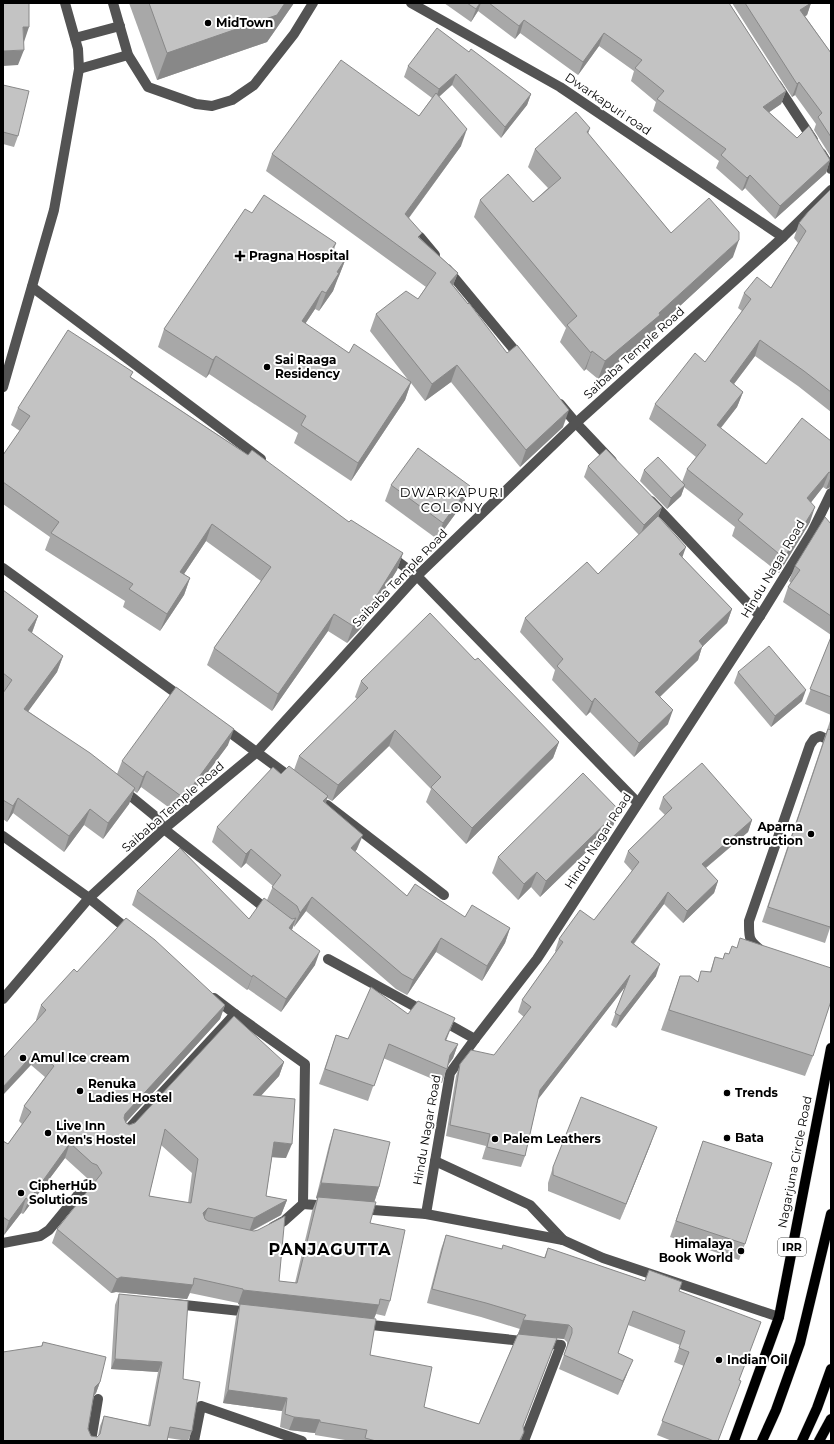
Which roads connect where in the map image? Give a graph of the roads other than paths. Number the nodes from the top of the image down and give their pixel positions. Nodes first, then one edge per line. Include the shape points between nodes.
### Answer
1 (65, 3) edge
2 (113, 3) edge
3 (313, 3) edge
4 (411, 3) edge
5 (120, 26) junction
6 (75, 38) junction
7 (128, 55) junction
8 (79, 69) junction
9 (771, 76) edge
10 (831, 168) edge
11 (831, 190) edge
12 (420, 237) edge
13 (783, 237) junction
14 (32, 287) junction
15 (526, 363) edge
16 (3, 387) edge
17 (551, 393) edge
18 (576, 423) junction
19 (272, 467) edge
20 (620, 469) edge
21 (641, 491) edge
22 (831, 493) edge
23 (379, 548) edge
24 (3, 568) edge
25 (417, 576) junction
26 (760, 616) junction
27 (193, 706) edge
28 (212, 720) edge
29 (831, 741) edge
30 (257, 752) junction
31 (113, 782) edge
32 (301, 785) edge
33 (319, 799) edge
34 (638, 803) junction
35 (164, 829) junction
36 (3, 836) edge
37 (444, 894) dead end
38 (90, 898) junction
39 (276, 917) edge
40 (138, 937) edge
41 (771, 955) edge
42 (328, 959) dead end
43 (205, 990) edge
44 (3, 999) edge
45 (235, 1014) junction
46 (475, 1039) junction
47 (831, 1048) edge
48 (125, 1133) edge
49 (435, 1161) junction
50 (87, 1184) dead end
51 (304, 1204) junction
52 (426, 1214) junction
53 (831, 1214) edge
54 (265, 1232) edge
55 (563, 1240) junction
56 (3, 1243) edge
57 (162, 1303) edge
58 (264, 1314) edge
59 (778, 1317) junction
60 (350, 1323) edge
61 (831, 1369) edge
62 (98, 1399) dead end
63 (831, 1419) edge
64 (91, 1441) edge
65 (194, 1441) edge
66 (302, 1441) edge
67 (524, 1441) edge
68 (734, 1441) edge
69 (762, 1441) edge
70 (802, 1441) edge
71 (819, 1441) edge

1 - 6 street
2 - 5 street
3 - 7 street via 294,34 254,85 232,100 212,106 196,104 148,87
4 - 13 street, Dwarkapuri road via 560,87
5 - 6 street
5 - 7 street
6 - 8 street
7 - 8 street
8 - 14 street via 54,210
9 - 10 street
11 - 13 street, Saibaba Temple Road
12 - 15 street
13 - 18 street, Saibaba Temple Road
14 - 16 street
14 - 19 street
17 - 18 street
18 - 20 street
18 - 25 street, Saibaba Temple Road
21 - 26 street
22 - 26 street, Hindu Nagar Road via 812,532
23 - 25 street
24 - 27 street
25 - 30 street, Saibaba Temple Road
25 - 34 street
26 - 34 street, Hindu Nagar Road
28 - 30 street
29 - 41 street via 820,736 810,745 749,921 749,938 764,953
30 - 32 street
30 - 35 street, Saibaba Temple Road
31 - 35 street via 155,816
33 - 37 street
34 - 46 street, Hindu Nagar Road via 537,959
35 - 38 street, Saibaba Temple Road
35 - 39 street
36 - 38 street
38 - 40 street
38 - 44 street, Saibaba Temple Road
42 - 46 street
43 - 45 street
45 - 48 street
45 - 51 street via 305,1064
46 - 49 street, Hindu Nagar Road via 450,1073
47 - 59 main road, Nagarjuna Circle Road / IRR
49 - 52 street, Hindu Nagar Road
49 - 55 street via 530,1205
50 - 56 street via 49,1230 40,1236
51 - 52 street
51 - 54 street via 284,1221
52 - 55 street
53 - 69 main road, IRR via 800,1342
55 - 59 street via 603,1258
57 - 58 street
59 - 68 main road, Nagarjuna Circle Road / IRR
60 - 67 street via 561,1345
61 - 70 main road
62 - 64 street
63 - 71 main road
65 - 66 street via 201,1406

